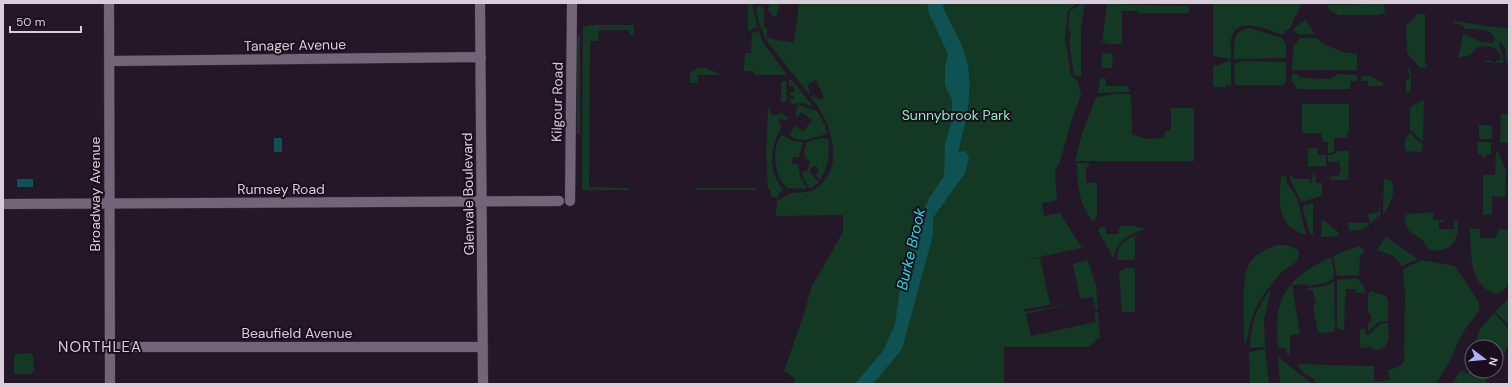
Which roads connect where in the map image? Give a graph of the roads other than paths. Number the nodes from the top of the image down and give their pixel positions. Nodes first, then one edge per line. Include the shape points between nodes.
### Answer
1 (109, 3) edge
2 (480, 3) edge
3 (572, 3) edge
4 (480, 57) junction
5 (110, 61) junction
6 (559, 201) dead end
7 (570, 201) dead end
8 (482, 202) junction
9 (3, 204) edge
10 (109, 204) junction
11 (111, 347) junction
12 (483, 347) junction
13 (110, 384) edge
14 (483, 384) edge

1 - 5 street, Broadway Avenue
2 - 4 street, Glenvale Boulevard
3 - 7 street, Kilgour Road
4 - 5 street, Tanager Avenue
4 - 8 street, Glenvale Boulevard
5 - 10 street, Broadway Avenue
6 - 8 street, Rumsey Road
8 - 10 street, Rumsey Road
8 - 12 street, Glenvale Boulevard
9 - 10 street, Rumsey Road
10 - 11 street, Broadway Avenue
11 - 12 street, Beaufield Avenue
11 - 13 street, Broadway Avenue
12 - 14 street, Glenvale Boulevard

